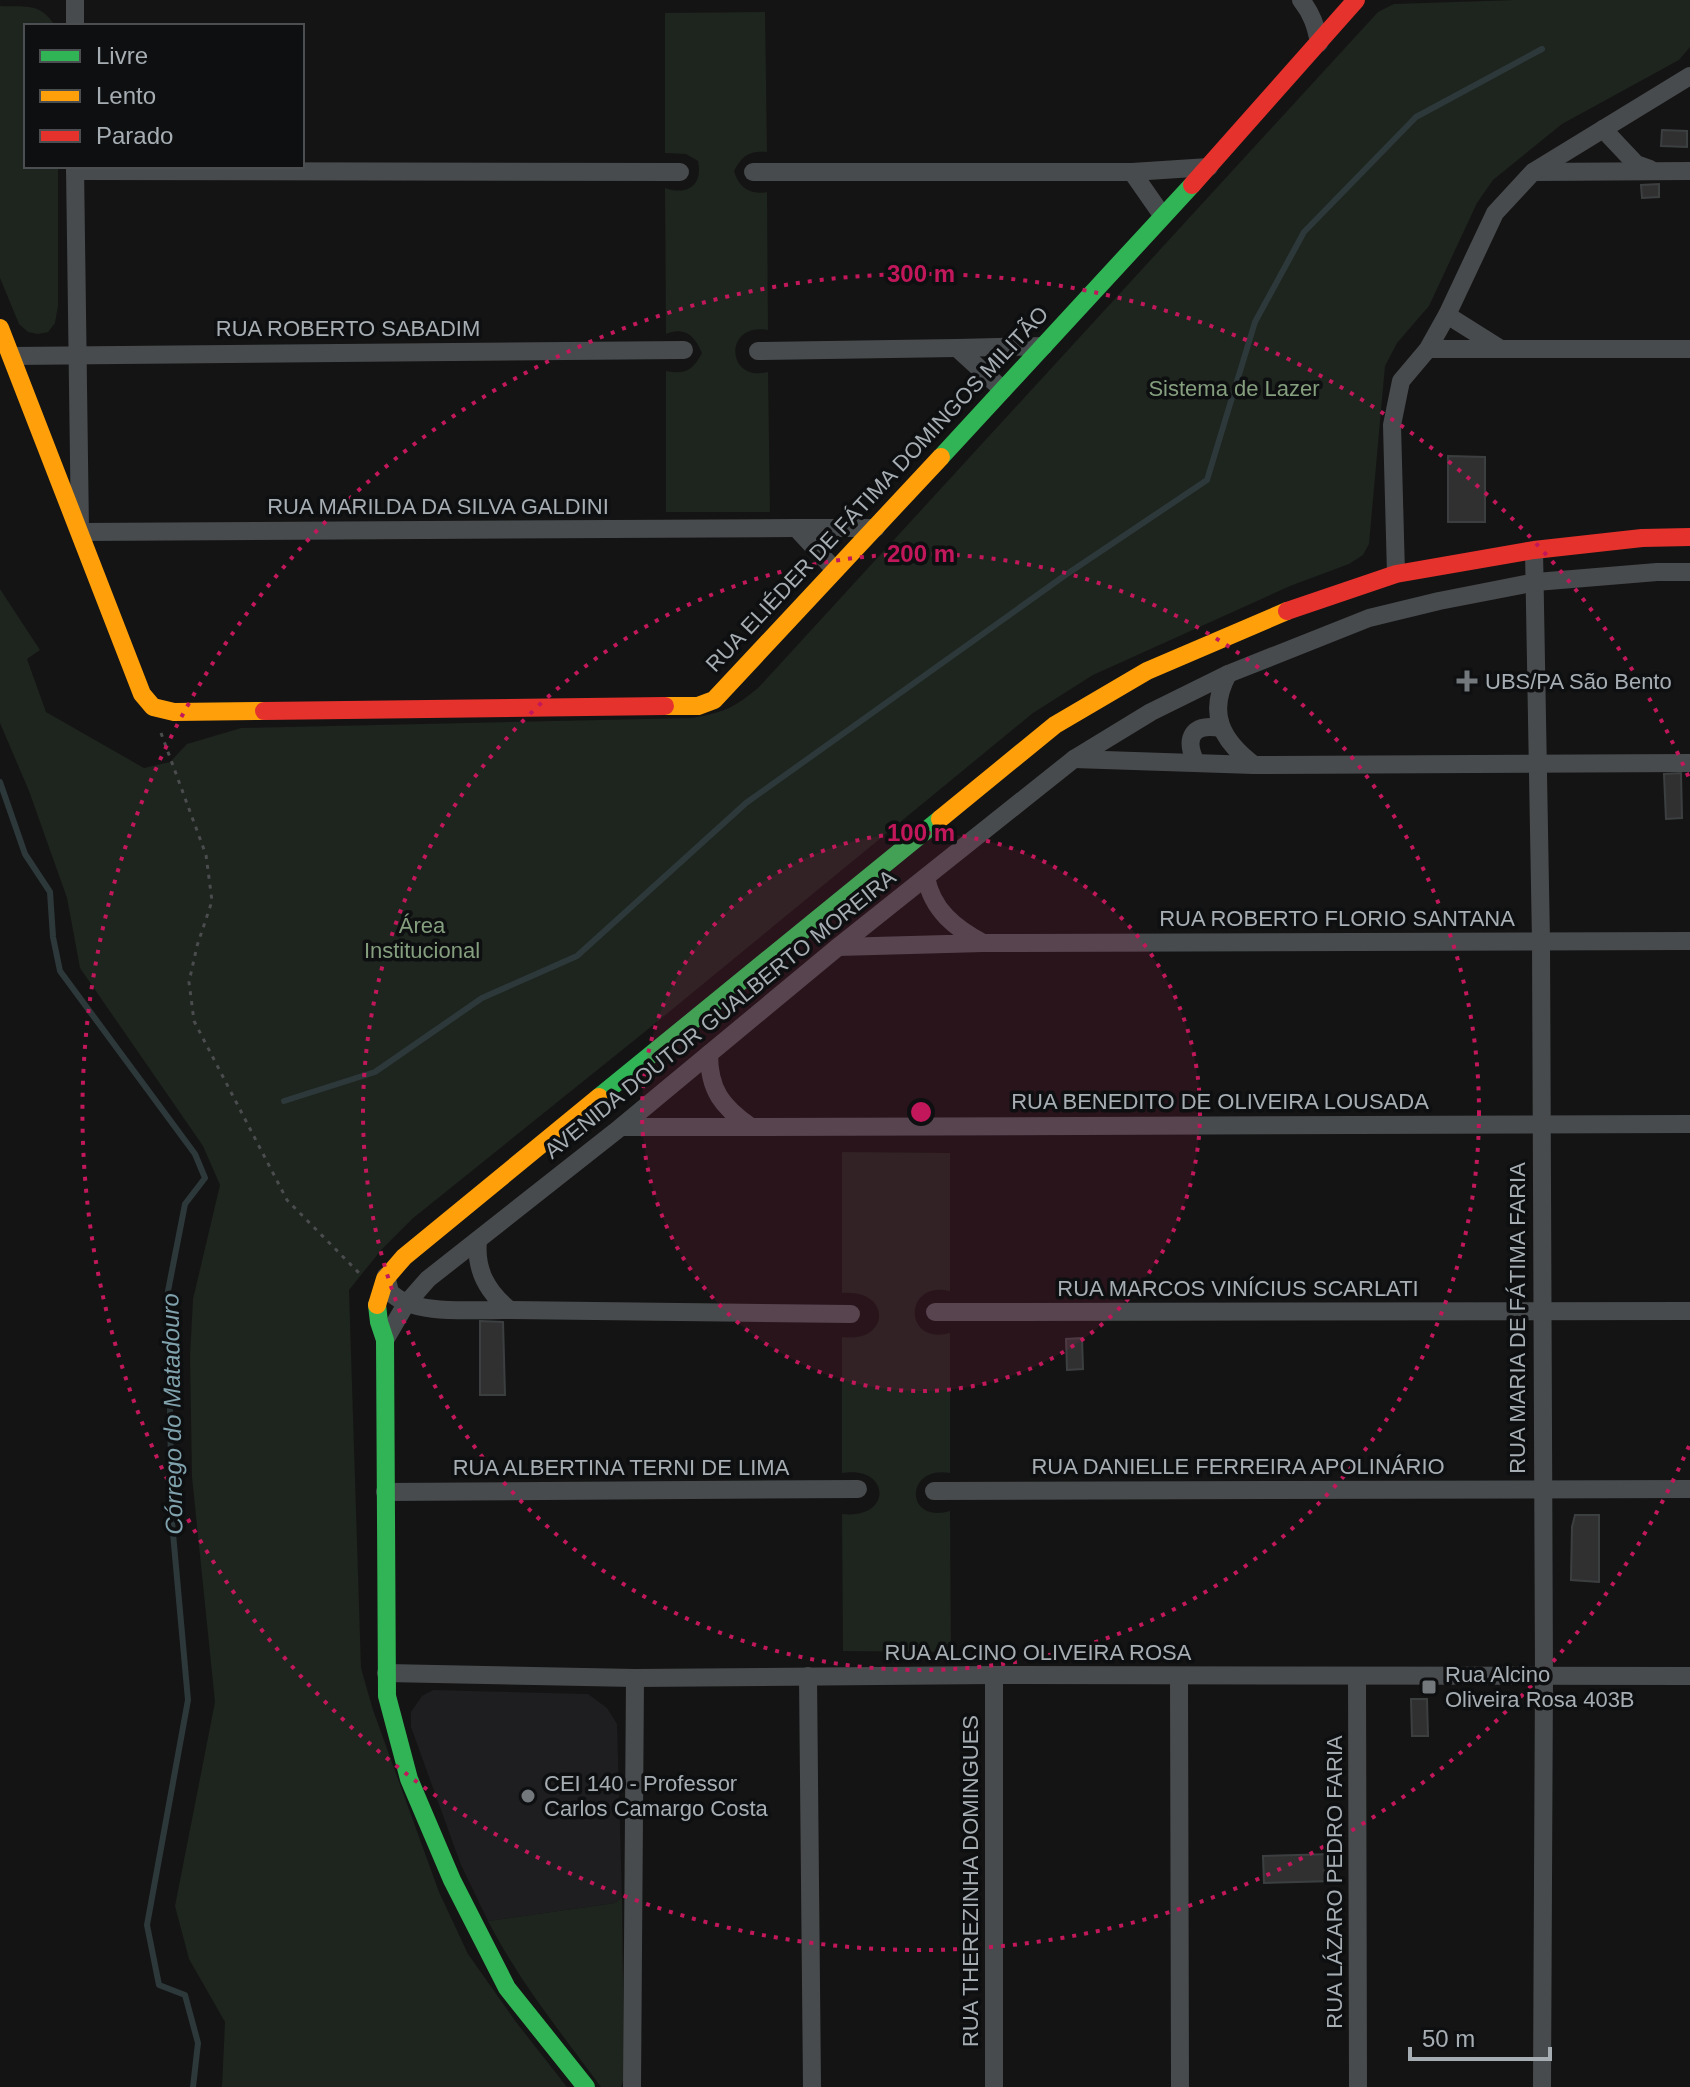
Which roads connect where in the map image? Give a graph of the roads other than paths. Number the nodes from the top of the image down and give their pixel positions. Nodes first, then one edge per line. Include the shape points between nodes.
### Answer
1 (75, 0) edge
2 (1301, 0) edge
3 (1356, 0) edge
4 (75, 24) edge
5 (1319, 43) junction
6 (1690, 76) edge
7 (1603, 129) junction
8 (1584, 140) junction
9 (1209, 167) junction
10 (75, 168) edge
11 (1690, 171) edge
12 (680, 172) dead end
13 (753, 172) dead end
14 (1132, 172) junction
15 (1533, 172) junction
16 (1602, 172) junction
17 (1656, 172) junction
18 (1162, 215) junction
19 (1447, 315) junction
20 (0, 328) edge
21 (1044, 346) junction
22 (957, 348) junction
23 (1428, 349) junction
24 (1501, 349) junction
25 (1690, 349) edge
26 (684, 350) dead end
27 (758, 351) dead end
28 (76, 355) junction
29 (12, 356) junction
30 (1003, 390) junction
31 (796, 528) junction
32 (876, 528) junction
33 (80, 532) junction
34 (1690, 537) edge
35 (1534, 550) junction
36 (835, 570) junction
37 (1690, 572) edge
38 (1396, 574) junction
39 (1536, 582) junction
40 (1228, 674) junction
41 (1221, 728) junction
42 (1074, 759) junction
43 (1196, 763) junction
44 (1690, 763) edge
45 (1539, 764) junction
46 (1254, 765) junction
47 (926, 877) junction
48 (1690, 941) edge
49 (1541, 942) junction
50 (983, 943) junction
51 (838, 947) junction
52 (709, 1054) junction
53 (1690, 1124) edge
54 (1540, 1125) junction
55 (621, 1127) junction
56 (751, 1127) junction
57 (478, 1240) junction
58 (382, 1284) junction
59 (406, 1304) junction
60 (510, 1310) junction
61 (1540, 1311) junction
62 (1690, 1311) edge
63 (935, 1312) dead end
64 (851, 1314) dead end
65 (377, 1315) junction
66 (395, 1323) junction
67 (385, 1340) junction
68 (858, 1489) dead end
69 (1542, 1489) junction
70 (1690, 1489) edge
71 (934, 1491) dead end
72 (385, 1492) junction
73 (386, 1673) junction
74 (994, 1675) junction
75 (808, 1676) junction
76 (1179, 1676) junction
77 (1357, 1676) junction
78 (1544, 1676) junction
79 (1690, 1676) edge
80 (635, 1678) junction
81 (586, 2087) edge
82 (632, 2087) edge
83 (812, 2087) edge
84 (994, 2087) edge
85 (1180, 2087) edge
86 (1358, 2087) edge
87 (1542, 2087) edge

1 - 4 street
2 - 5 street
3 - 5 street, RUA ELIÉDER DE FÁTIMA DOMINGOS MILITÃO
5 - 9 street, RUA ELIÉDER DE FÁTIMA DOMINGOS MILITÃO
6 - 7 street
7 - 8 street
7 - 17 street via 1636,164
8 - 15 street
8 - 16 street
9 - 14 street
9 - 18 street, RUA ELIÉDER DE FÁTIMA DOMINGOS MILITÃO
10 - 12 street
10 - 28 street
11 - 17 street
13 - 14 street
14 - 18 street
15 - 16 street
15 - 19 street via 1495,213
16 - 17 street
18 - 21 street, RUA ELIÉDER DE FÁTIMA DOMINGOS MILITÃO
19 - 23 street
19 - 24 street
20 - 29 street
21 - 22 street
21 - 30 street, RUA ELIÉDER DE FÁTIMA DOMINGOS MILITÃO
22 - 27 street
22 - 30 street
23 - 24 street
23 - 38 street via 1401,381 1392,425
24 - 25 street
26 - 28 street, RUA ROBERTO SABADIM
28 - 29 street, RUA ROBERTO SABADIM
28 - 33 street
29 - 33 street
30 - 32 street, RUA ELIÉDER DE FÁTIMA DOMINGOS MILITÃO
31 - 32 street, RUA MARILDA DA SILVA GALDINI
31 - 33 street, RUA MARILDA DA SILVA GALDINI
31 - 36 street
32 - 36 street, RUA ELIÉDER DE FÁTIMA DOMINGOS MILITÃO
33 - 36 street, RUA ELIÉDER DE FÁTIMA DOMINGOS MILITÃO via 142,694 153,707 174,712 698,706 714,700
34 - 35 street, AVENIDA DOUTOR GUALBERTO MOREIRA
35 - 38 street, AVENIDA DOUTOR GUALBERTO MOREIRA
35 - 39 street, RUA MARIA DE FÁTIMA FARIA
37 - 39 street, AVENIDA DOUTOR GUALBERTO MOREIRA
38 - 58 street, AVENIDA DOUTOR GUALBERTO MOREIRA via 1268,617 1147,671 1055,725 396,1263
39 - 40 street, AVENIDA DOUTOR GUALBERTO MOREIRA via 1369,618
39 - 45 street, RUA MARIA DE FÁTIMA FARIA
40 - 41 street via 1217,704
40 - 42 street, AVENIDA DOUTOR GUALBERTO MOREIRA
41 - 43 street via 1195,732 1190,750
41 - 46 street via 1235,750
42 - 43 street
42 - 47 street, AVENIDA DOUTOR GUALBERTO MOREIRA
43 - 46 street
44 - 45 street
45 - 46 street
45 - 49 street, RUA MARIA DE FÁTIMA FARIA
47 - 50 street via 945,917
47 - 51 street, AVENIDA DOUTOR GUALBERTO MOREIRA
48 - 49 street, RUA ROBERTO FLORIO SANTANA
49 - 50 street, RUA ROBERTO FLORIO SANTANA
49 - 54 street, RUA MARIA DE FÁTIMA FARIA
50 - 51 street, RUA ROBERTO FLORIO SANTANA
51 - 52 street, AVENIDA DOUTOR GUALBERTO MOREIRA
52 - 55 street, AVENIDA DOUTOR GUALBERTO MOREIRA
52 - 56 street via 709,1075 718,1095 730,1113
53 - 54 street, RUA BENEDITO DE OLIVEIRA LOUSADA
54 - 56 street, RUA BENEDITO DE OLIVEIRA LOUSADA
54 - 61 street, RUA MARIA DE FÁTIMA FARIA
55 - 56 street, RUA BENEDITO DE OLIVEIRA LOUSADA
55 - 57 street, AVENIDA DOUTOR GUALBERTO MOREIRA
57 - 59 street, AVENIDA DOUTOR GUALBERTO MOREIRA via 428,1279
57 - 60 street via 485,1283
58 - 59 street
58 - 65 street
59 - 60 street
59 - 66 street, AVENIDA DOUTOR GUALBERTO MOREIRA
60 - 64 street
61 - 62 street, RUA MARCOS VINÍCIUS SCARLATI
61 - 63 street, RUA MARCOS VINÍCIUS SCARLATI
61 - 69 street, RUA MARIA DE FÁTIMA FARIA
65 - 66 street via 392,1312
65 - 67 street
66 - 67 street, AVENIDA DOUTOR GUALBERTO MOREIRA
67 - 72 street
68 - 72 street, RUA ALBERTINA TERNI DE LIMA
69 - 70 street, RUA DANIELLE FERREIRA APOLINÁRIO
69 - 71 street, RUA DANIELLE FERREIRA APOLINÁRIO
69 - 78 street, RUA MARIA DE FÁTIMA FARIA
72 - 73 street
73 - 80 street, RUA ALCINO OLIVEIRA ROSA
73 - 81 street via 409,1779 452,1880 507,1988
74 - 75 street, RUA ALCINO OLIVEIRA ROSA
74 - 76 street, RUA ALCINO OLIVEIRA ROSA
74 - 84 street, RUA THEREZINHA DOMINGUES
75 - 80 street, RUA ALCINO OLIVEIRA ROSA
75 - 83 street
76 - 77 street, RUA ALCINO OLIVEIRA ROSA
76 - 85 street
77 - 78 street, RUA ALCINO OLIVEIRA ROSA
77 - 86 street, RUA LÁZARO PEDRO FARIA
78 - 79 street, RUA ALCINO OLIVEIRA ROSA
78 - 87 street, RUA MARIA DE FÁTIMA FARIA
80 - 82 street

